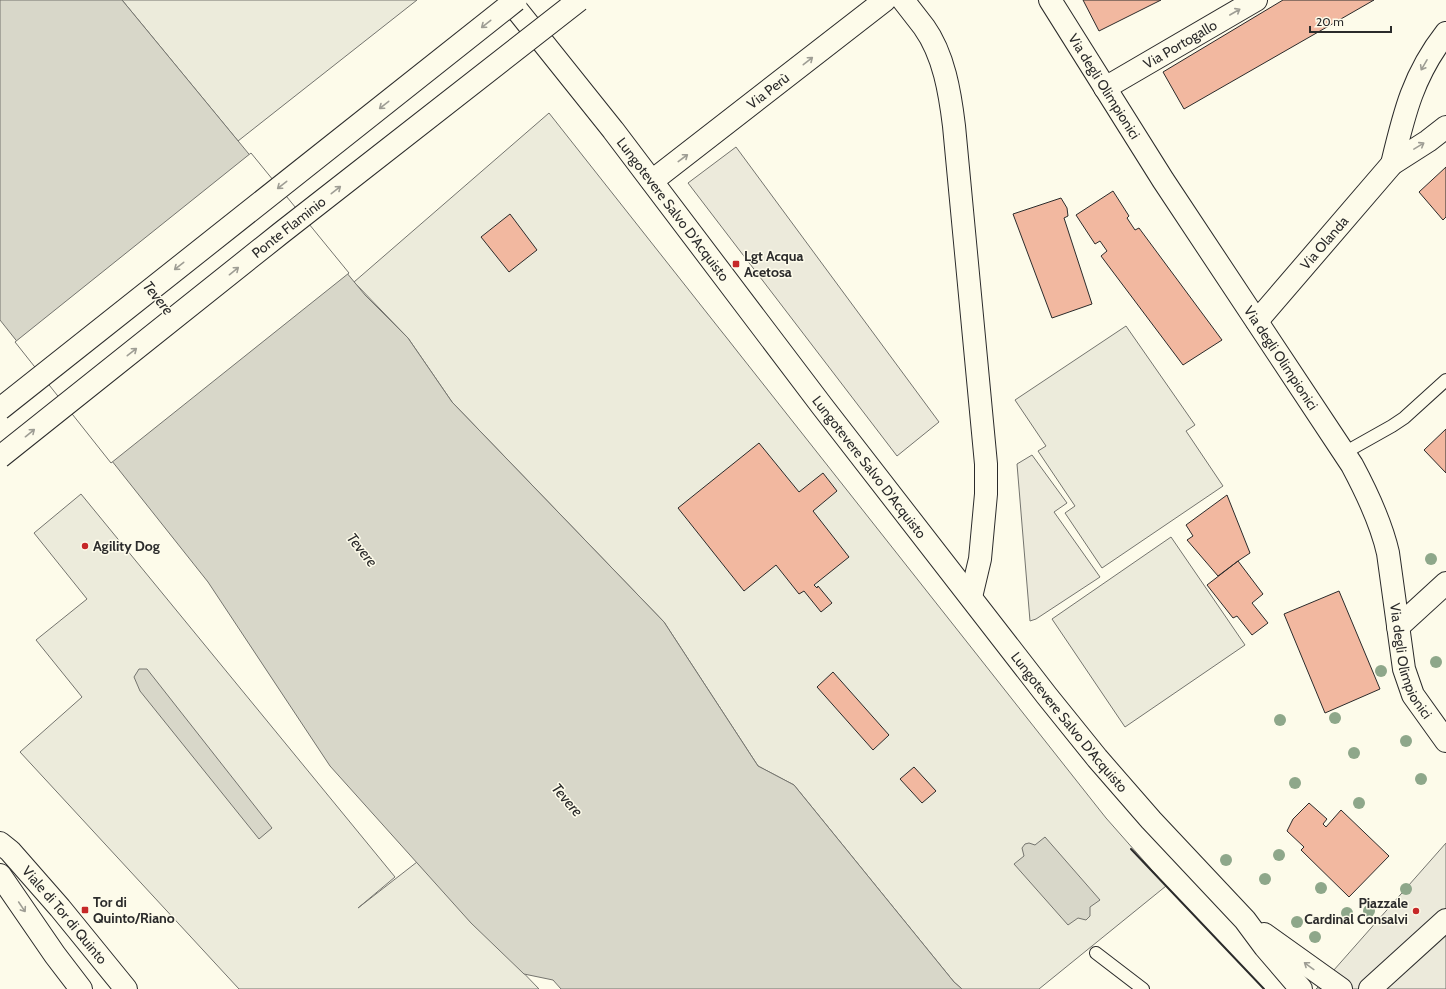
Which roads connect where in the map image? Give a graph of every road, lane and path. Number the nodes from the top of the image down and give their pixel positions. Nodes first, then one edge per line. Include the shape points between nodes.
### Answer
1 (509, 0) edge
2 (516, 0) edge
3 (579, 0) edge
4 (885, 0) edge
5 (903, 0) edge
6 (1050, 0) edge
7 (1256, 0) edge
8 (1446, 33) edge
9 (1105, 88) junction
10 (1446, 128) edge
11 (1392, 164) junction
12 (652, 181) junction
13 (1257, 321) junction
14 (1446, 380) edge
15 (0, 409) edge
16 (1344, 453) junction
17 (0, 457) edge
18 (1446, 583) edge
19 (971, 597) junction
20 (1398, 627) junction
21 (1446, 741) edge
22 (0, 843) edge
23 (0, 875) edge
24 (1245, 920) junction
25 (1446, 920) edge
26 (1096, 953) dead end
27 (81, 989) edge
28 (126, 989) edge
29 (1143, 989) edge
30 (1301, 989) edge
31 (1341, 989) edge
32 (1370, 989) edge

1 - 12 main road, Lungotevere Salvo D'Acquisto
2 -> 15 main road, bridge
17 -> 3 main road, Ponte Flaminio, bridge
12 -> 4 main road, Via Perù
5 - 19 main road via 929,35 948,85 952,106 986,482 980,559
6 - 9 main road, Via degli Olimpionici
9 -> 7 main road, Via Portogallo
8 -> 11 main road, Via Olanda via 1416,82 1406,107
9 - 13 main road, Via degli Olimpionici
11 -> 10 main road, Via Olanda
11 - 13 main road, Via Olanda
12 - 19 main road, Lungotevere Salvo D'Acquisto via 822,406
13 - 16 main road, Via degli Olimpionici
14 - 16 lane via 1404,418
16 - 20 main road, Via degli Olimpionici via 1368,496 1386,540
18 - 20 main road
19 - 24 main road, Lungotevere Salvo D'Acquisto via 1097,758
20 - 21 main road, Via degli Olimpionici via 1404,669 1413,695
22 - 28 main road, Viale di Tor di Quinto via 10,851
23 -> 27 main road, Viale di Tor di Quinto
24 - 30 main road, Lungotevere Salvo D'Acquisto via 1264,948
31 -> 24 main road, Lungotevere Salvo D'Acquisto
25 - 32 main road
26 - 29 lane

